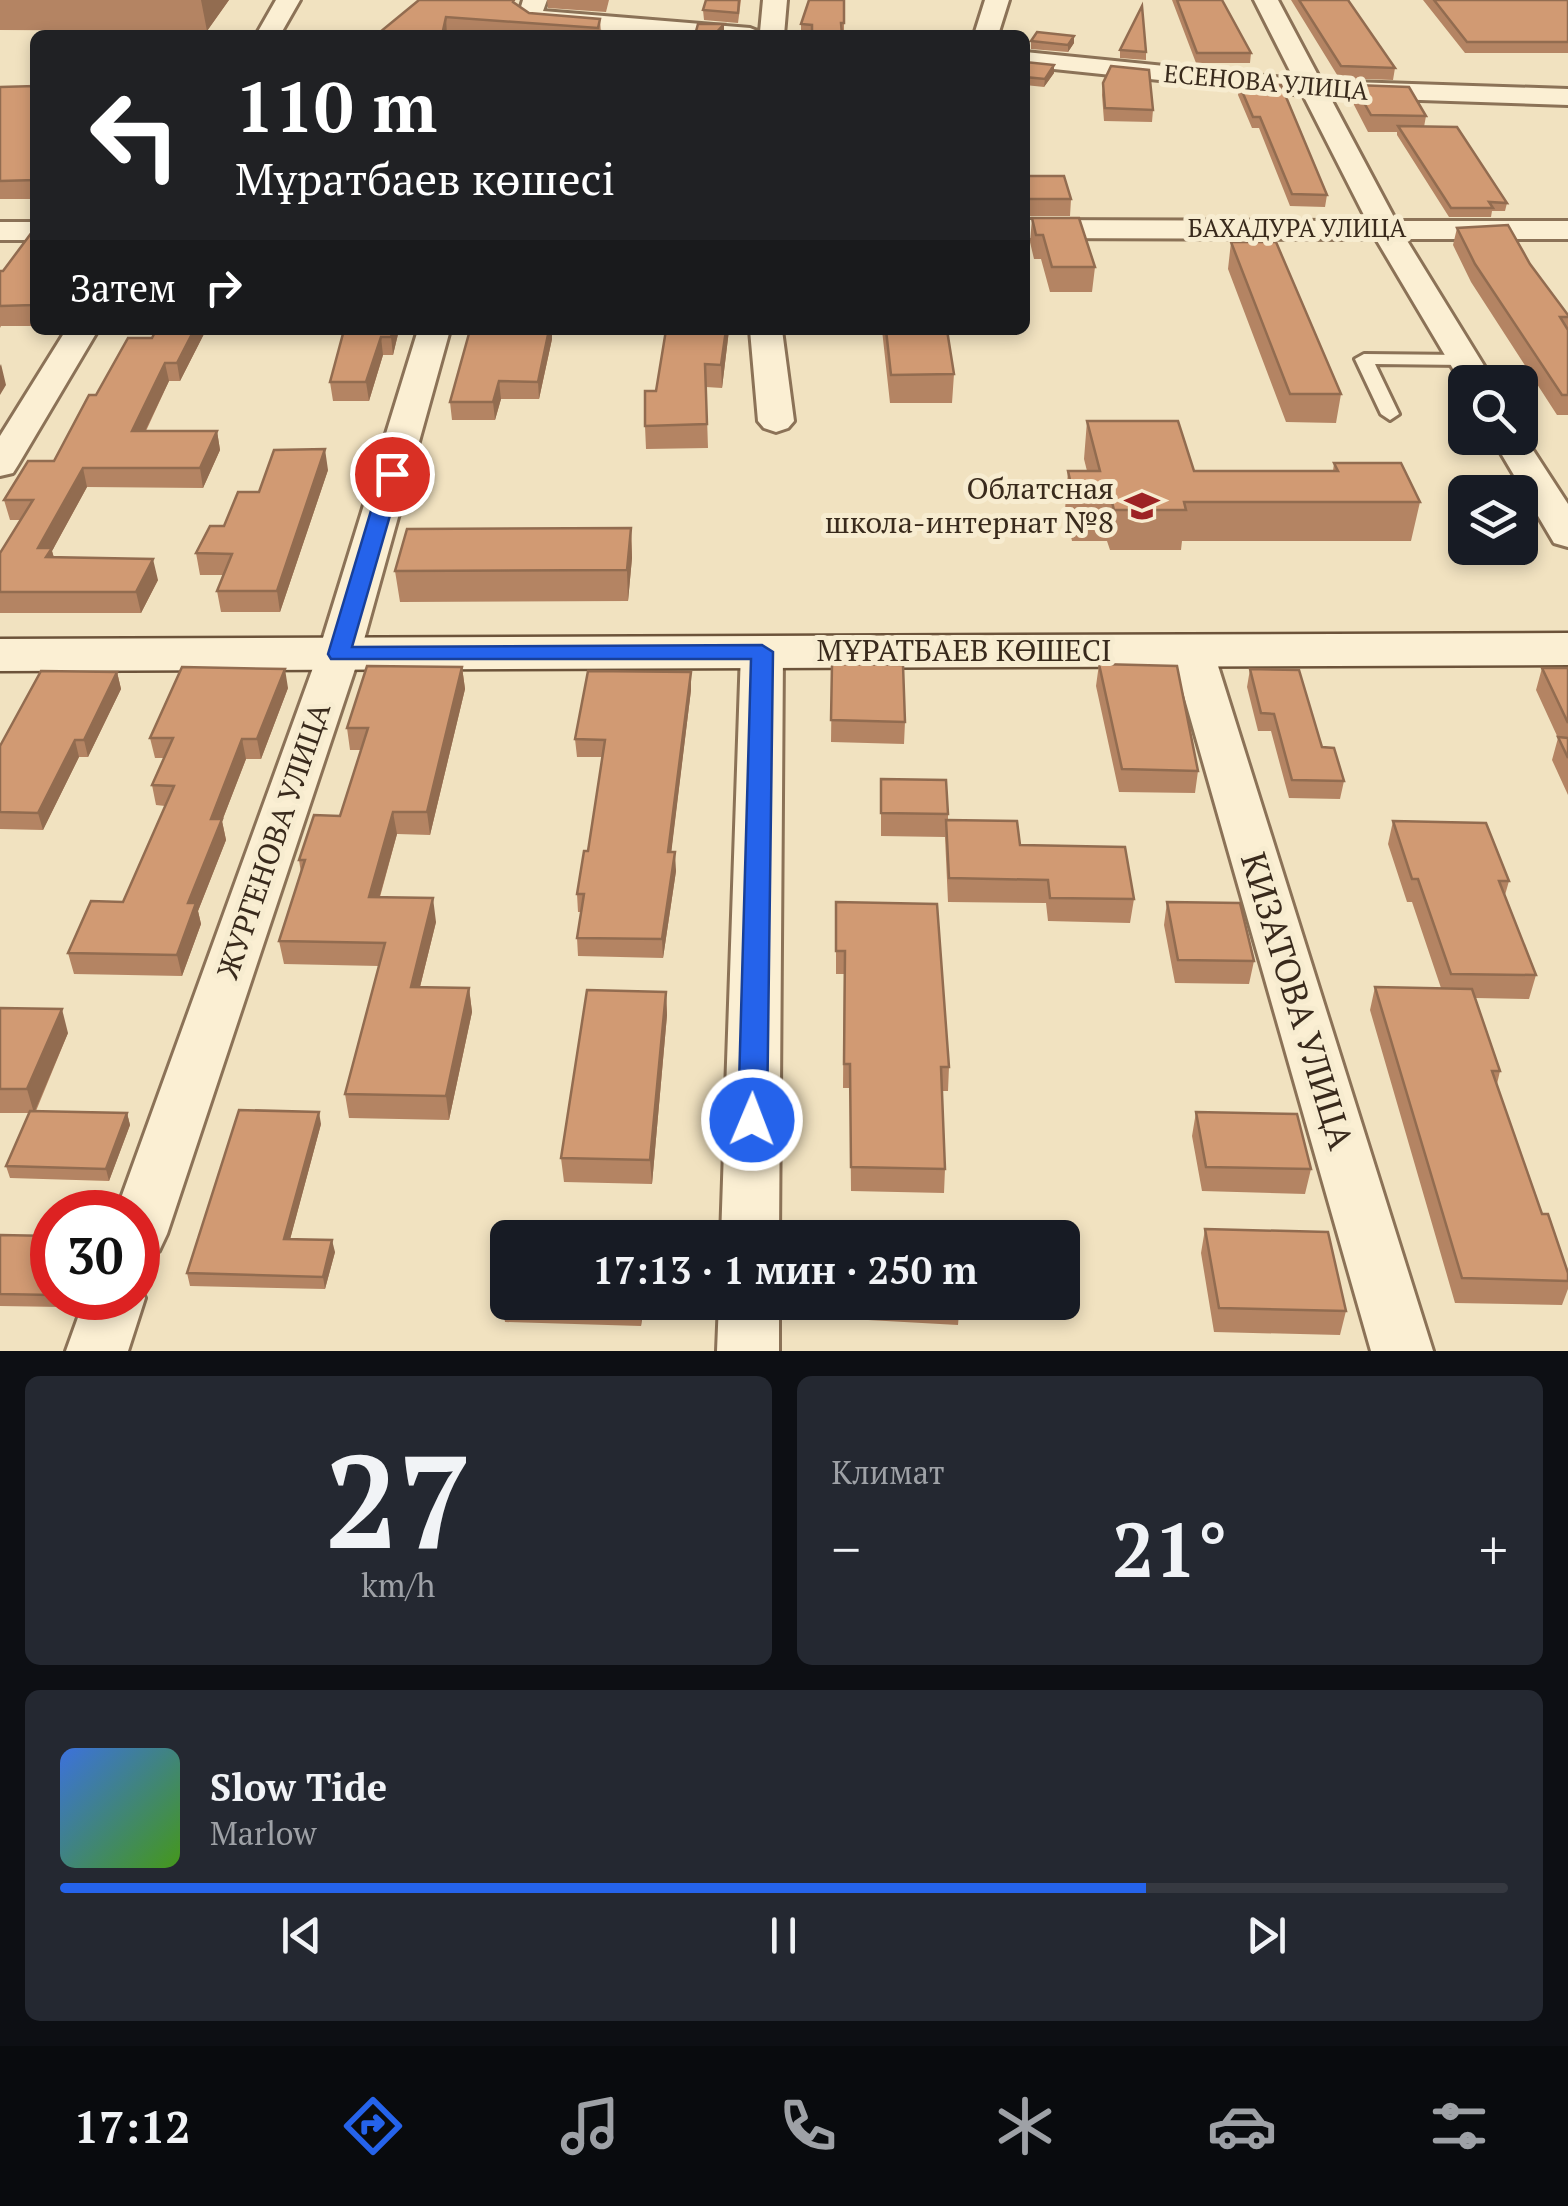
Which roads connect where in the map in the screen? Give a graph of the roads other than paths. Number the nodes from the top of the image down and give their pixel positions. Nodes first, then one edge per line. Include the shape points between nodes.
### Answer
1 (288, 0) edge
2 (776, 0) edge
3 (997, 0) edge
4 (1266, 0) edge
5 (533, 8) edge
6 (271, 30) edge
7 (710, 30) edge
8 (773, 30) edge
9 (988, 30) edge
10 (1030, 60) edge
11 (1312, 88) junction
12 (1568, 97) edge
13 (1385, 228) junction
14 (1030, 229) edge
15 (1568, 230) edge
16 (0, 231) edge
17 (30, 231) edge
18 (79, 335) edge
19 (433, 335) edge
20 (767, 335) edge
21 (1466, 365) edge
22 (1448, 369) edge
23 (1390, 414) dead end
24 (776, 421) dead end
25 (1520, 455) edge
26 (0, 465) edge
27 (1568, 535) edge
28 (1568, 649) edge
29 (1192, 650) junction
30 (762, 652) junction
31 (339, 654) junction
32 (0, 655) edge
33 (153, 1190) edge
34 (750, 1220) edge
35 (108, 1320) edge
36 (749, 1320) edge
37 (97, 1351) edge
38 (748, 1351) edge
39 (1402, 1351) edge

1 - 6 street
2 - 8 street
3 - 9 street
4 - 11 street
5 - 7 street
10 - 11 street, ЕСЕНОВА УЛИЦА
11 - 12 street, ЕСЕНОВА УЛИЦА
11 - 13 street
13 - 14 street, БАХАДУРА УЛИЦА
13 - 15 street, БАХАДУРА УЛИЦА
13 - 21 street
16 - 17 street
18 - 26 street
19 - 31 street, ЖУРГЕНОВА УЛИЦА
20 - 24 street
22 - 23 lane via 1364,359
25 - 27 street
28 - 29 street, МҰРАТБАЕВ КӨШЕСІ
29 - 30 street, МҰРАТБАЕВ КӨШЕСІ
29 - 39 street, КИЗАТОВА УЛИЦА
30 - 31 street, МҰРАТБАЕВ КӨШЕСІ
30 - 34 street
31 - 32 street, МҰРАТБАЕВ КӨШЕСІ
31 - 33 street, ЖУРГЕНОВА УЛИЦА
35 - 37 street
36 - 38 street

